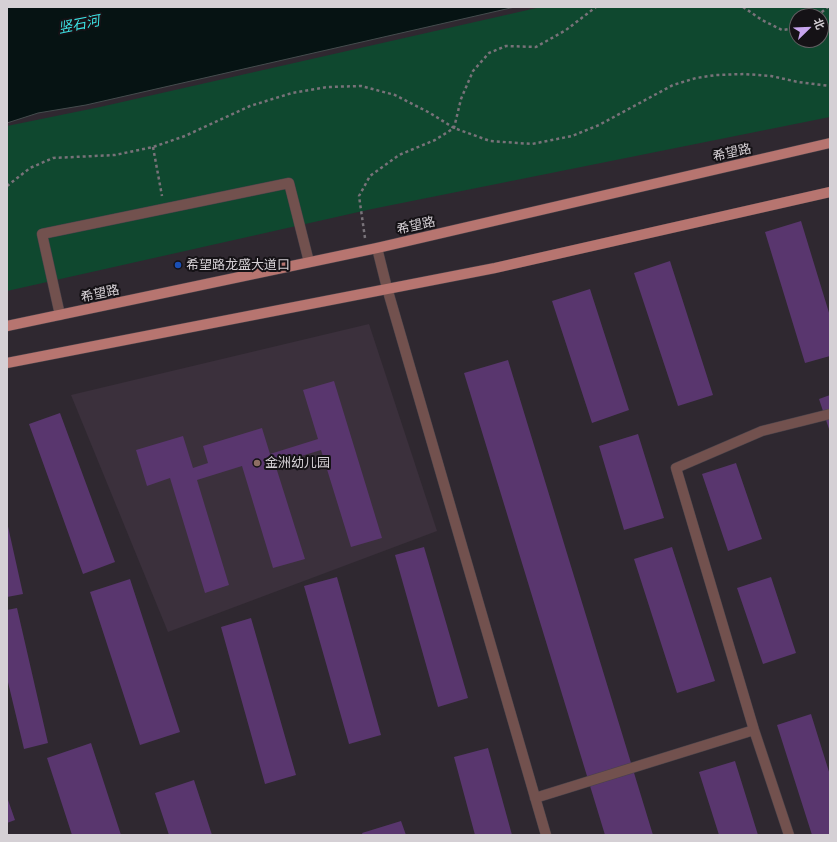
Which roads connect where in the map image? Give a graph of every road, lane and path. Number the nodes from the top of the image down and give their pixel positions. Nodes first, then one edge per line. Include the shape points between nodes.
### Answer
1 (596, 7) edge
2 (743, 7) edge
3 (789, 29) edge
4 (830, 86) edge
5 (454, 128) junction
6 (830, 143) edge
7 (153, 147) junction
8 (7, 186) edge
9 (830, 192) edge
10 (164, 209) junction
11 (377, 248) junction
12 (367, 250) junction
13 (309, 262) junction
14 (387, 288) junction
15 (60, 315) junction
16 (7, 326) edge
17 (7, 363) edge
18 (830, 414) edge
19 (754, 730) junction
20 (535, 798) junction
21 (546, 835) edge
22 (789, 835) edge

1 - 5 path via 566,30 536,47 506,46 488,53 473,71 460,99
2 - 3 path via 782,30
4 - 5 path via 744,74 696,78 673,85 599,125 572,136 532,144 490,141
5 - 7 path via 395,95 361,86 328,87 250,106 185,136
5 - 12 path via 435,140 399,155 370,176 359,196
6 - 11 main road, 希望路
7 - 8 path via 115,155 53,158 30,168
7 - 10 path
9 - 14 main road via 495,268
10 - 13 street via 289,183
10 - 15 street via 42,234
11 - 12 main road, 希望路
11 - 14 street
12 - 13 main road, 希望路
13 - 15 main road, 希望路
14 - 17 main road
14 - 20 street
15 - 16 main road, 希望路
18 - 19 street via 762,431 676,468
19 - 20 street
19 - 22 street
20 - 21 street

